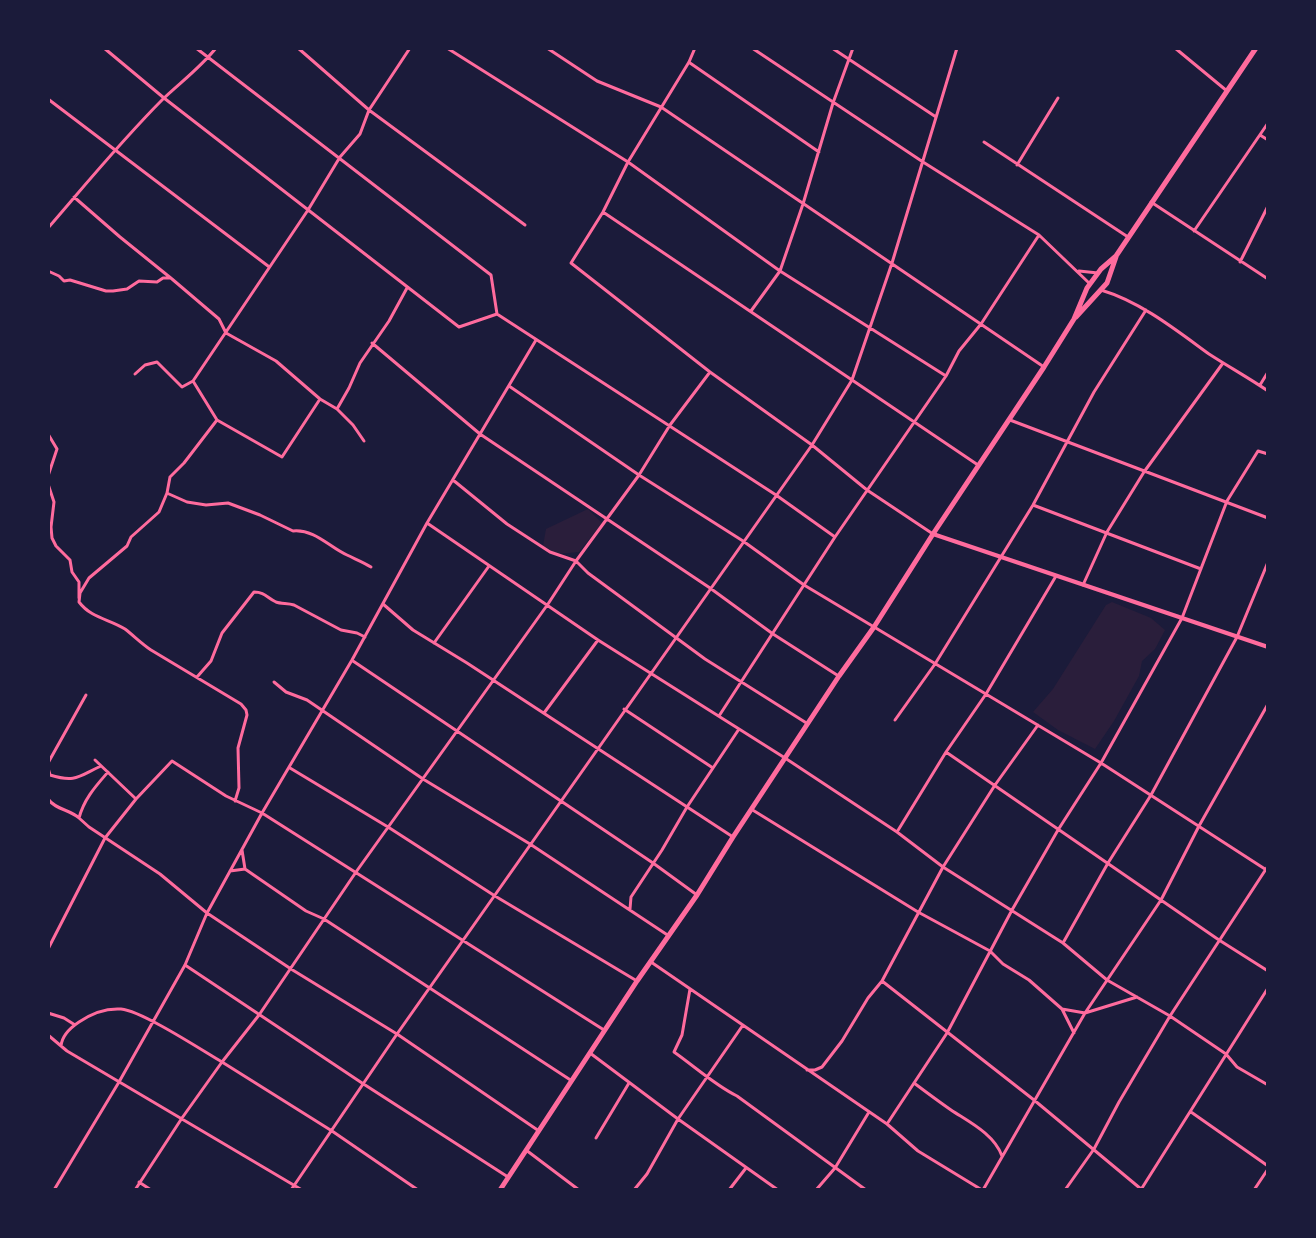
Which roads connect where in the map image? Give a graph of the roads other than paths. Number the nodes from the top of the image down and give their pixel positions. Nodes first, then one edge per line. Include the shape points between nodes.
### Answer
1 (104, 48) edge
2 (196, 48) edge
3 (216, 48) edge
4 (298, 48) edge
5 (410, 48) edge
6 (447, 48) edge
7 (547, 48) edge
8 (695, 48) edge
9 (752, 48) edge
10 (832, 48) edge
11 (853, 48) edge
12 (957, 48) edge
13 (1175, 48) edge
14 (1256, 48) edge
15 (209, 58) junction
16 (849, 60) junction
17 (689, 62) junction
18 (1227, 91) junction
19 (164, 98) junction
20 (1058, 98) dead end
21 (48, 99) edge
22 (833, 103) junction
23 (661, 107) junction
24 (369, 110) junction
25 (937, 117) junction
26 (1268, 123) edge
27 (1260, 135) junction
28 (1268, 140) edge
29 (984, 142) dead end
30 (116, 149) junction
31 (819, 152) junction
32 (340, 157) junction
33 (628, 162) junction
34 (923, 162) junction
35 (1017, 165) junction
36 (74, 197) junction
37 (1151, 202) junction
38 (803, 204) junction
39 (1268, 206) edge
40 (308, 210) junction
41 (603, 212) junction
42 (525, 225) dead end
43 (48, 228) edge
44 (1194, 231) junction
45 (1039, 235) junction
46 (1128, 237) junction
47 (1116, 256) junction
48 (1240, 262) junction
49 (892, 263) junction
50 (268, 266) junction
51 (48, 271) edge
52 (780, 271) junction
53 (1079, 271) junction
54 (1098, 273) junction
55 (172, 279) junction
56 (1268, 279) edge
57 (1107, 283) junction
58 (1090, 284) junction
59 (407, 287) junction
60 (1101, 290) junction
61 (1113, 294) junction
62 (1146, 310) junction
63 (751, 312) junction
64 (497, 314) junction
65 (1074, 319) junction
66 (981, 324) junction
67 (869, 327) junction
68 (226, 333) junction
69 (536, 340) junction
70 (372, 343) junction
71 (1223, 363) junction
72 (1044, 367) junction
73 (710, 372) junction
74 (1268, 372) edge
75 (135, 374) dead end
76 (946, 376) junction
77 (852, 380) junction
78 (193, 381) junction
79 (1260, 385) junction
80 (509, 386) junction
81 (1268, 391) edge
82 (320, 399) junction
83 (337, 409) junction
84 (1009, 419) junction
85 (217, 420) junction
86 (913, 423) junction
87 (670, 425) junction
88 (48, 434) edge
89 (480, 434) junction
90 (364, 441) dead end
91 (1068, 441) junction
92 (812, 445) junction
93 (1268, 454) edge
94 (978, 465) junction
95 (1144, 472) junction
96 (639, 475) junction
97 (48, 476) edge
98 (453, 480) junction
99 (48, 484) edge
100 (867, 490) junction
101 (167, 493) junction
102 (776, 495) junction
103 (1227, 501) junction
104 (1033, 505) junction
105 (1268, 518) edge
106 (608, 519) junction
107 (427, 523) junction
108 (1107, 532) junction
109 (933, 534) junction
110 (835, 537) junction
111 (743, 541) junction
112 (1000, 557) junction
113 (576, 561) junction
114 (1268, 562) edge
115 (489, 566) junction
116 (371, 567) dead end
117 (1201, 569) junction
118 (1056, 576) junction
119 (804, 585) junction
120 (1083, 585) junction
121 (710, 588) junction
122 (79, 602) junction
123 (383, 604) junction
124 (548, 604) junction
125 (1182, 618) junction
126 (874, 627) junction
127 (773, 634) junction
128 (365, 637) junction
129 (675, 637) junction
130 (1237, 637) junction
131 (598, 640) junction
132 (434, 643) junction
133 (1268, 647) edge
134 (352, 660) junction
135 (935, 664) junction
136 (650, 672) junction
137 (839, 676) junction
138 (197, 677) junction
139 (492, 679) junction
140 (274, 682) dead end
141 (742, 682) junction
142 (986, 694) junction
143 (86, 695) dead end
144 (1268, 704) edge
145 (624, 709) junction
146 (323, 712) junction
147 (544, 713) junction
148 (719, 716) junction
149 (895, 720) dead end
150 (808, 724) junction
151 (1038, 725) junction
152 (739, 729) junction
153 (457, 732) junction
154 (596, 749) junction
155 (946, 752) junction
156 (785, 758) junction
157 (95, 760) dead end
158 (1101, 763) junction
159 (48, 766) edge
160 (101, 766) junction
161 (290, 768) junction
162 (713, 768) junction
163 (108, 772) junction
164 (49, 776) edge
165 (423, 779) junction
166 (995, 785) junction
167 (1151, 795) junction
168 (48, 799) edge
169 (136, 799) junction
170 (560, 800) junction
171 (235, 801) junction
172 (51, 807) edge
173 (687, 807) junction
174 (751, 809) junction
175 (262, 813) junction
176 (79, 818) junction
177 (1199, 826) junction
178 (388, 827) junction
179 (1058, 830) junction
180 (897, 832) junction
181 (733, 837) junction
182 (105, 838) junction
183 (530, 844) junction
184 (242, 850) junction
185 (653, 863) junction
186 (1108, 863) junction
187 (943, 867) junction
188 (245, 869) junction
189 (1267, 869) edge
190 (230, 871) junction
191 (356, 872) junction
192 (697, 895) junction
193 (495, 896) junction
194 (1161, 900) junction
195 (1012, 910) junction
196 (630, 911) junction
197 (918, 912) junction
198 (207, 913) junction
199 (324, 919) junction
200 (669, 936) junction
201 (463, 939) junction
202 (1219, 940) junction
203 (1063, 943) junction
204 (48, 949) edge
205 (990, 951) junction
206 (651, 962) junction
207 (185, 965) junction
208 (291, 969) junction
209 (1268, 971) edge
210 (1107, 980) junction
211 (637, 981) junction
212 (882, 981) junction
213 (429, 988) junction
214 (1268, 988) edge
215 (690, 989) junction
216 (1137, 997) junction
217 (1062, 1009) junction
218 (48, 1013) edge
219 (1085, 1013) junction
220 (259, 1015) junction
221 (1170, 1016) junction
222 (153, 1022) junction
223 (75, 1025) junction
224 (743, 1025) junction
225 (605, 1030) junction
226 (947, 1033) junction
227 (1074, 1033) junction
228 (397, 1034) junction
229 (48, 1035) edge
230 (61, 1046) junction
231 (590, 1053) junction
232 (1226, 1054) junction
233 (222, 1062) junction
234 (807, 1070) junction
235 (708, 1076) junction
236 (572, 1081) junction
237 (119, 1082) junction
238 (362, 1083) junction
239 (629, 1083) junction
240 (914, 1083) junction
241 (1268, 1085) edge
242 (1034, 1100) junction
243 (869, 1112) junction
244 (1191, 1112) junction
245 (182, 1118) junction
246 (678, 1119) junction
247 (887, 1124) junction
248 (332, 1131) junction
249 (539, 1131) junction
250 (596, 1138) dead end
251 (1094, 1149) junction
252 (526, 1150) junction
253 (1002, 1156) junction
254 (746, 1168) junction
255 (835, 1168) junction
256 (1268, 1168) edge
257 (508, 1177) junction
258 (139, 1182) junction
259 (294, 1185) junction
260 (54, 1190) edge
261 (135, 1190) edge
262 (151, 1190) edge
263 (291, 1190) edge
264 (302, 1190) edge
265 (418, 1190) edge
266 (500, 1190) edge
267 (579, 1190) edge
268 (634, 1190) edge
269 (729, 1190) edge
270 (778, 1190) edge
271 (816, 1190) edge
272 (866, 1190) edge
273 (982, 1190) edge
274 (1065, 1190) edge
275 (1142, 1190) edge
276 (1254, 1190) edge

1 - 19 street
2 - 15 street
3 - 15 street
4 - 24 street
5 - 24 street
6 - 33 street
7 - 23 street via 597,81
8 - 17 street
9 - 22 street
10 - 16 street
11 - 16 street
12 - 25 street
13 - 18 street
14 - 18 highway
15 - 19 street
15 - 32 street
16 - 22 street
16 - 25 street
17 - 23 street
17 - 31 street
18 - 37 highway
19 - 30 street
19 - 40 street
20 - 35 street
21 - 30 street
22 - 31 street
22 - 34 street
23 - 33 street
23 - 38 street
24 - 32 street via 360,134
24 - 42 street
25 - 34 street
26 - 27 street
27 - 28 street
27 - 44 street
29 - 35 street
30 - 36 street
30 - 50 street
31 - 38 street
32 - 40 street
32 - 64 street via 491,275
33 - 41 street
33 - 52 street
34 - 45 street
34 - 49 street
35 - 46 street
36 - 43 street
36 - 55 street
37 - 44 street
37 - 46 highway
38 - 49 street
38 - 52 street
39 - 48 street
40 - 50 street
40 - 59 street
41 - 63 street
41 - 73 street via 571,263
44 - 48 street
45 - 53 street
45 - 66 street
46 - 47 highway
47 - 54 highway
47 - 57 highway
48 - 56 street
49 - 66 street
49 - 67 street
50 - 68 street
51 - 55 street via 64,281 106,291
52 - 63 street
52 - 67 street
53 - 54 street
53 - 58 street
54 - 58 highway
55 - 68 street via 219,319
57 - 60 highway
57 - 61 street
58 - 65 highway
59 - 64 street via 459,327
59 - 70 street
60 - 61 street
60 - 65 highway
61 - 62 street
62 - 71 street
62 - 91 street
63 - 77 street
64 - 69 street
65 - 72 highway
66 - 72 street
66 - 76 street
67 - 76 street
67 - 77 street
68 - 78 street
68 - 82 street via 276,361
69 - 80 street
69 - 87 street
70 - 83 street
70 - 89 street
71 - 79 street
71 - 95 street
72 - 84 highway
73 - 87 street
73 - 92 street
74 - 79 street
75 - 78 street via 157,362 182,387
76 - 86 street
77 - 86 street
77 - 92 street
78 - 85 street
79 - 81 street
80 - 89 street
80 - 96 street
82 - 83 street
82 - 85 street via 282,457
83 - 90 street
84 - 91 street
84 - 94 highway
85 - 101 street via 170,477
86 - 94 street
86 - 100 street
87 - 96 street
87 - 102 street
88 - 97 street via 57,449
89 - 98 street
89 - 106 street
91 - 95 street
91 - 104 street
92 - 100 street
92 - 102 street
93 - 103 street via 1258,451
94 - 109 highway
95 - 103 street
95 - 108 street
96 - 106 street
96 - 111 street
98 - 107 street
98 - 113 street via 531,540
99 - 122 street via 54,502 52,538 70,560 79,582
100 - 109 street
100 - 110 street
101 - 116 street via 187,502 243,508 317,536
101 - 122 street via 159,512 89,578
102 - 110 street
102 - 111 street
103 - 105 street
103 - 117 street
104 - 108 street
104 - 112 street
106 - 113 street
106 - 121 street
107 - 115 street
107 - 123 street
108 - 117 street
108 - 120 street
109 - 112 street
109 - 126 highway
110 - 119 street
111 - 119 street
111 - 121 street
112 - 118 street
112 - 135 street
113 - 124 street
113 - 129 street
114 - 130 street
115 - 124 street
115 - 132 street
117 - 125 street
118 - 120 street
118 - 142 street
119 - 126 street
119 - 127 street
120 - 125 street
121 - 127 street
121 - 129 street
122 - 138 street
123 - 128 street
123 - 132 street
124 - 131 street
124 - 139 street
125 - 130 street
125 - 158 street
126 - 135 street
126 - 137 highway
127 - 137 street
127 - 141 street
128 - 134 street
128 - 138 street via 254,592
129 - 136 street
129 - 141 street
130 - 133 street
130 - 167 street
131 - 136 street
131 - 147 street
132 - 139 street
134 - 146 street
134 - 153 street
135 - 142 street
135 - 149 street
136 - 145 street
136 - 148 street
137 - 150 highway
138 - 171 street via 246,710
139 - 147 street
139 - 153 street
140 - 146 street
141 - 148 street
141 - 150 street
142 - 151 street
142 - 155 street
143 - 159 street
144 - 177 street
145 - 154 street
145 - 162 street
146 - 161 street
146 - 165 street
147 - 154 street
148 - 152 street
150 - 156 highway
151 - 158 street
151 - 166 street
152 - 156 street
152 - 162 street
153 - 165 street
153 - 170 street
154 - 170 street
154 - 173 street
155 - 166 street
155 - 180 street
156 - 174 highway
156 - 180 street
157 - 160 street
158 - 167 street
158 - 179 street
159 - 164 street
160 - 163 street
160 - 164 street via 77,779
161 - 175 street
161 - 178 street
162 - 173 street
163 - 169 street
163 - 176 street via 82,805
165 - 178 street
165 - 183 street
166 - 179 street
166 - 187 street
167 - 177 street
167 - 186 street
168 - 172 street
169 - 171 street via 172,761
169 - 182 street
170 - 183 street
170 - 185 street
171 - 175 street
172 - 176 street
173 - 181 street
173 - 185 street
174 - 181 highway
174 - 197 street
175 - 184 street
175 - 191 street
176 - 182 street
177 - 189 street
177 - 194 street
178 - 191 street
178 - 193 street
179 - 186 street
179 - 195 street
180 - 187 street
181 - 192 highway
182 - 198 street
182 - 204 street
183 - 193 street
183 - 196 street
184 - 188 street
184 - 190 street
185 - 192 street
185 - 196 street via 631,897
186 - 194 street
186 - 203 street
187 - 195 street
187 - 197 street
188 - 190 street
188 - 199 street
189 - 202 street
190 - 198 street
191 - 199 street
191 - 201 street
192 - 200 highway
193 - 201 street
193 - 211 street
194 - 202 street
194 - 210 street
195 - 203 street
195 - 205 street
196 - 200 street
197 - 205 street
197 - 212 street
198 - 207 street
198 - 208 street
199 - 208 street
199 - 213 street
200 - 206 highway
201 - 213 street
201 - 225 street
202 - 209 street
202 - 221 street
203 - 210 street
205 - 217 street
205 - 226 street
206 - 211 highway
206 - 215 street
207 - 220 street
207 - 222 street
208 - 220 street
208 - 228 street
210 - 216 street
210 - 219 street
211 - 225 highway
212 - 226 street
212 - 234 street via 822,1067
213 - 228 street
213 - 236 street
214 - 232 street
215 - 224 street
215 - 235 street via 674,1052
216 - 219 street
216 - 221 street
217 - 219 street
217 - 227 street
218 - 223 street
219 - 227 street
220 - 233 street
220 - 238 street
221 - 232 street
221 - 251 street
222 - 223 street via 124,1009 106,1009
222 - 233 street
222 - 237 street
223 - 230 street
224 - 234 street
224 - 235 street
225 - 231 highway
226 - 240 street
226 - 242 street
227 - 242 street
228 - 238 street
228 - 249 street
229 - 230 street
230 - 237 street
231 - 236 highway
231 - 239 street
232 - 241 street
232 - 244 street
233 - 245 street
233 - 248 street
234 - 243 street
235 - 246 street
235 - 255 street
236 - 249 highway
237 - 245 street
237 - 260 street
238 - 248 street
238 - 257 street
239 - 246 street
239 - 250 street
240 - 247 street
240 - 253 street via 977,1125
242 - 251 street
242 - 253 street
243 - 247 street
243 - 255 street
244 - 256 street
244 - 275 street
245 - 258 street
245 - 259 street
246 - 254 street
246 - 268 street
247 - 273 street via 918,1151
248 - 259 street
248 - 265 street
249 - 252 highway
251 - 274 street
251 - 275 street
252 - 257 highway
252 - 267 street
253 - 273 street
254 - 269 street
254 - 270 street
255 - 271 street
255 - 272 street
256 - 276 street
257 - 266 highway
258 - 261 street
258 - 262 street
259 - 263 street
259 - 264 street

